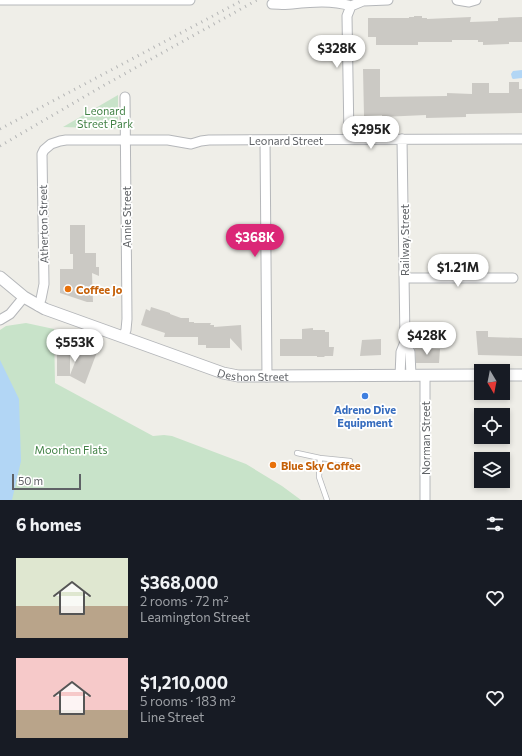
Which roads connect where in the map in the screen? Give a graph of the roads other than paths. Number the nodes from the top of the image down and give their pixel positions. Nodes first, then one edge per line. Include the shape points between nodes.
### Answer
1 (0, 0) edge
2 (190, 0) edge
3 (388, 0) edge
4 (457, 0) edge
5 (476, 0) edge
6 (272, 4) dead end
7 (351, 6) junction
8 (125, 97) dead end
9 (349, 139) junction
10 (402, 139) junction
11 (522, 139) edge
12 (126, 140) junction
13 (265, 140) junction
14 (51, 144) joint
15 (0, 277) edge
16 (404, 278) junction
17 (513, 278) dead end
18 (24, 298) junction
19 (38, 306) junction
20 (0, 320) edge
21 (123, 337) junction
22 (474, 375) edge
23 (510, 375) edge
24 (522, 375) edge
25 (406, 376) junction
26 (425, 376) junction
27 (267, 377) junction
28 (297, 453) dead end
29 (320, 458) junction
30 (350, 461) dead end
31 (327, 500) edge
32 (425, 500) edge

1 - 2 street
3 - 7 street via 363,1
4 - 5 street
6 - 7 street via 323,0 344,2
7 - 9 street via 347,16
8 - 12 street, Annie Street
9 - 10 street, Leonard Street
9 - 13 street, Leonard Street
10 - 11 street, Leonard Street
10 - 16 street, Railway Street
12 - 13 street, Leonard Street via 168,140 191,144 204,140
12 - 14 street, Leonard Street via 66,140
12 - 21 street, Annie Street via 127,326
13 - 27 street
14 - 19 street, Atherton Street via 44,150 42,157 44,284
15 - 18 street, Deshon Street
16 - 17 street
16 - 25 street, Railway Street via 405,342 410,352
18 - 19 street, Deshon Street
18 - 20 street via 10,314
19 - 21 street, Deshon Street
21 - 27 street, Deshon Street via 230,375
22 - 26 street, Deshon Street
23 - 24 street
25 - 26 street, Deshon Street
25 - 27 street, Deshon Street
26 - 32 street, Norman Street
28 - 29 lane
29 - 30 lane
29 - 31 lane via 318,477

